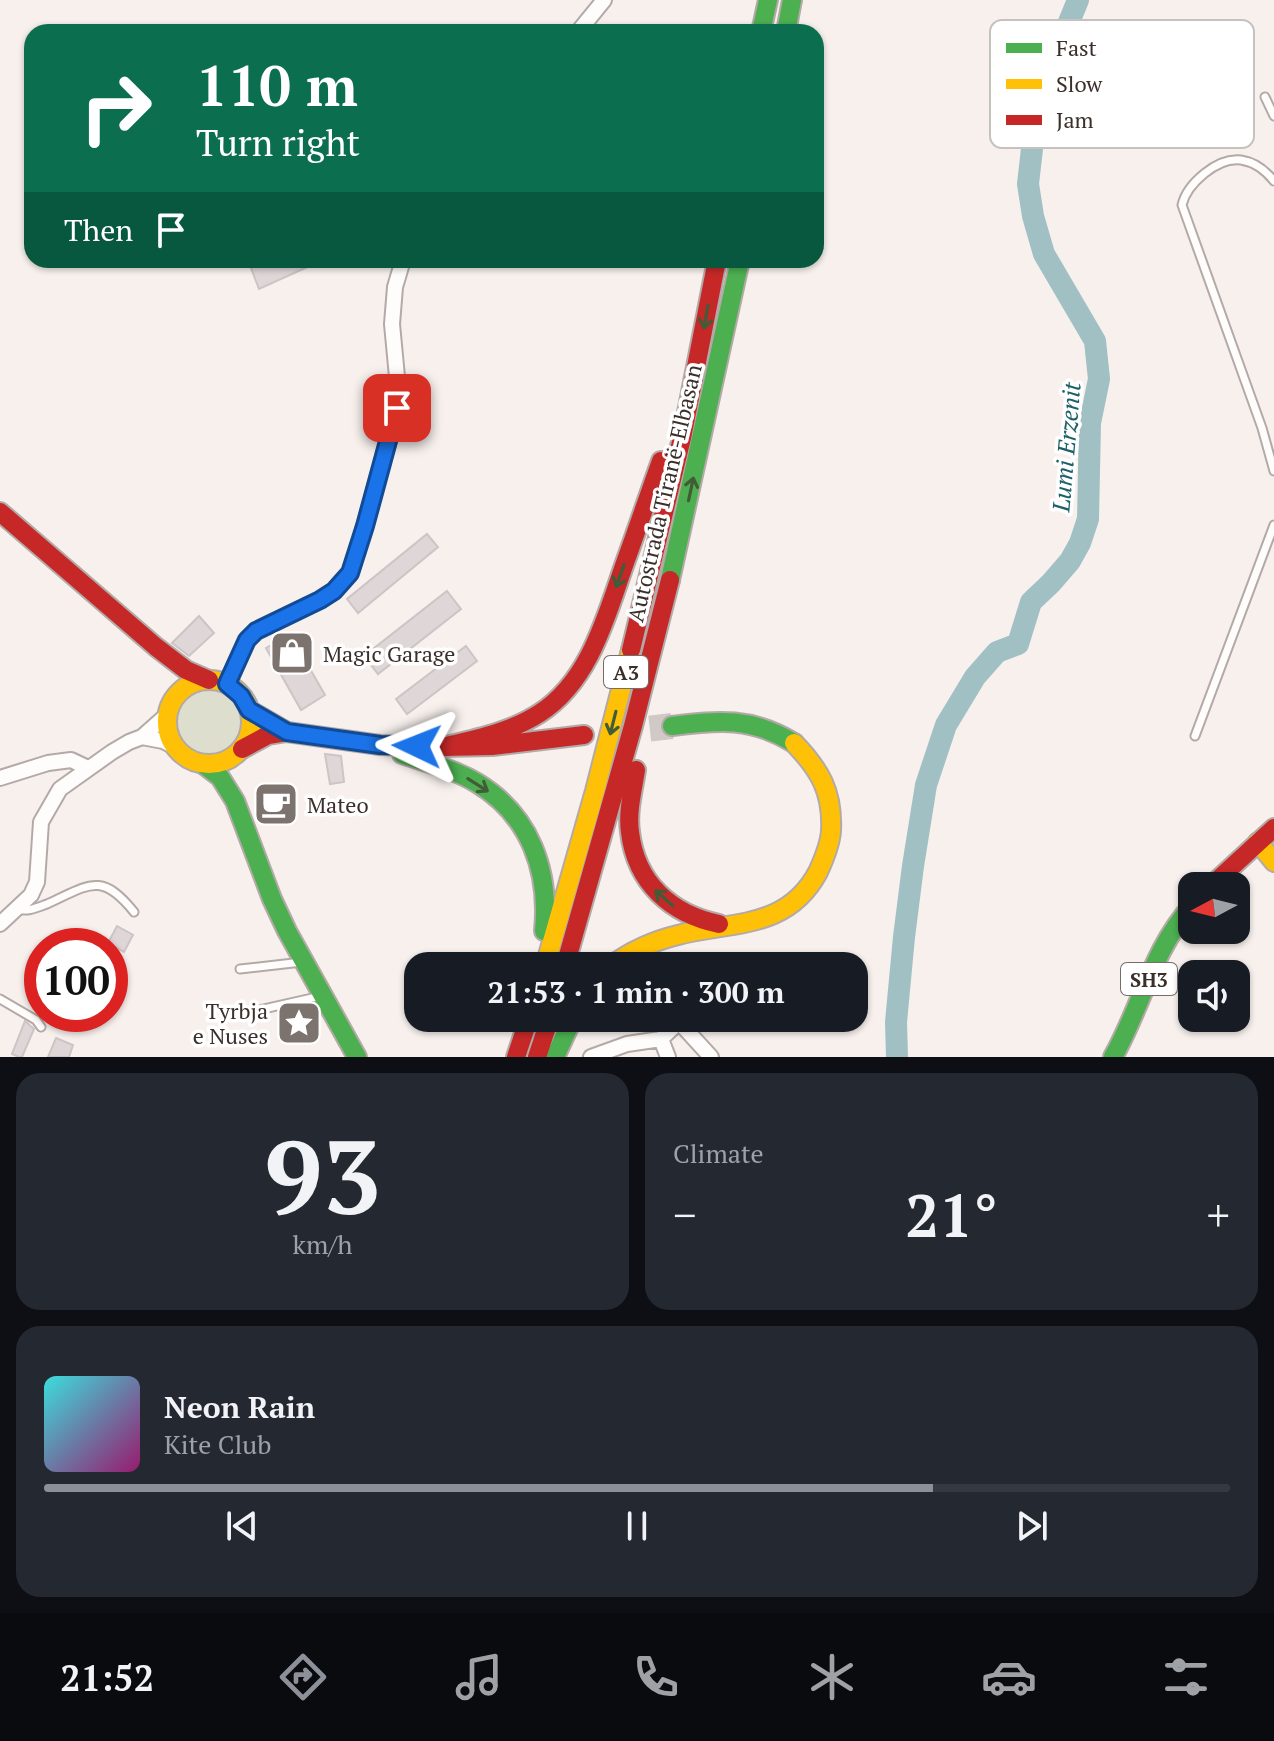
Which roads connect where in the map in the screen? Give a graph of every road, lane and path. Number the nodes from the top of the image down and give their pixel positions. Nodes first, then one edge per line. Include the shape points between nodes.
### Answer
1 (604, 0) edge
2 (768, 0) edge
3 (792, 0) edge
4 (584, 24) edge
5 (763, 24) edge
6 (788, 24) edge
7 (1265, 97) dead end
8 (1274, 116) edge
9 (1274, 181) edge
10 (401, 268) edge
11 (716, 268) edge
12 (738, 268) edge
13 (696, 375) junction
14 (1274, 471) edge
15 (0, 512) edge
16 (1274, 525) edge
17 (653, 646) junction
18 (156, 647) junction
19 (218, 682) junction
20 (173, 704) junction
21 (249, 710) junction
22 (672, 726) tunnel mouth
23 (287, 732) junction
24 (584, 735) dead end
25 (1195, 736) dead end
26 (142, 737) junction
27 (380, 745) junction
28 (175, 747) junction
29 (442, 747) junction
30 (238, 752) junction
31 (203, 764) junction
32 (88, 768) junction
33 (0, 778) edge
34 (235, 801) junction
35 (1274, 828) edge
36 (1258, 842) junction
37 (1274, 862) edge
38 (1226, 872) edge
39 (16, 908) junction
40 (134, 912) dead end
41 (1178, 923) edge
42 (0, 924) edge
43 (735, 925) junction
44 (538, 952) edge
45 (549, 952) edge
46 (569, 952) edge
47 (632, 952) edge
48 (304, 962) junction
49 (240, 969) dead end
50 (323, 996) junction
51 (0, 999) edge
52 (24, 1013) edge
53 (237, 1015) dead end
54 (524, 1032) edge
55 (545, 1032) edge
56 (567, 1032) edge
57 (667, 1032) edge
58 (689, 1032) edge
59 (661, 1039) junction
60 (357, 1057) edge
61 (516, 1057) edge
62 (537, 1057) edge
63 (555, 1057) edge
64 (591, 1057) edge
65 (668, 1057) edge
66 (711, 1057) edge
67 (1113, 1057) edge

1 - 4 street
2 - 5 main road
3 - 6 main road
7 - 8 lane
9 - 14 lane via 1264,170 1229,161 1196,181 1182,205
10 - 19 street via 392,324 397,408 350,573 320,600 256,631
11 -> 13 main road, Autostrada Tiranë-Elbasan / A3
17 -> 12 main road, Autostrada Tiranë-Elbasan / A3
13 -> 29 main road via 683,386 665,451 593,648 569,688 520,725
13 -> 45 main road, Autostrada Tiranë-Elbasan / A3 via 591,810
15 - 18 main road
16 - 25 lane
43 -> 17 main road via 705,922 677,910 656,893 636,855 630,810 659,660
17 - 46 main road, Autostrada Tiranë-Elbasan / A3
18 - 19 main road via 186,670
18 - 20 main road via 173,674
19 - 20 main road via 191,685
19 - 21 main road via 241,696
20 - 26 street
20 - 28 main road via 168,731
21 - 23 main road
21 - 30 main road via 249,735
22 - 43 main road via 724,721 769,729 807,756 829,798 831,843 813,883 785,909
23 - 27 main road
23 - 30 main road via 268,735
24 - 29 main road
26 - 28 street
26 - 32 street
27 - 29 main road
27 -> 44 main road via 477,783 503,803 524,830 545,890
28 - 31 main road
30 - 31 main road via 220,763
30 - 34 main road
31 - 34 main road via 220,777
32 - 33 street via 71,760
32 - 39 street via 60,789 47,809 41,822 37,882
34 - 48 main road via 272,899
35 - 36 main road
36 - 37 main road
36 - 38 main road
39 - 40 lane via 31,910 98,885 119,894
39 - 42 street
41 - 67 main road, SH3
43 - 47 main road via 667,938
48 - 49 lane
48 - 50 main road
50 - 53 lane
50 - 60 main road
51 - 52 lane
54 - 61 main road
55 - 62 main road
56 - 63 main road
57 - 59 street
58 - 66 street
59 - 64 street
59 - 65 street

